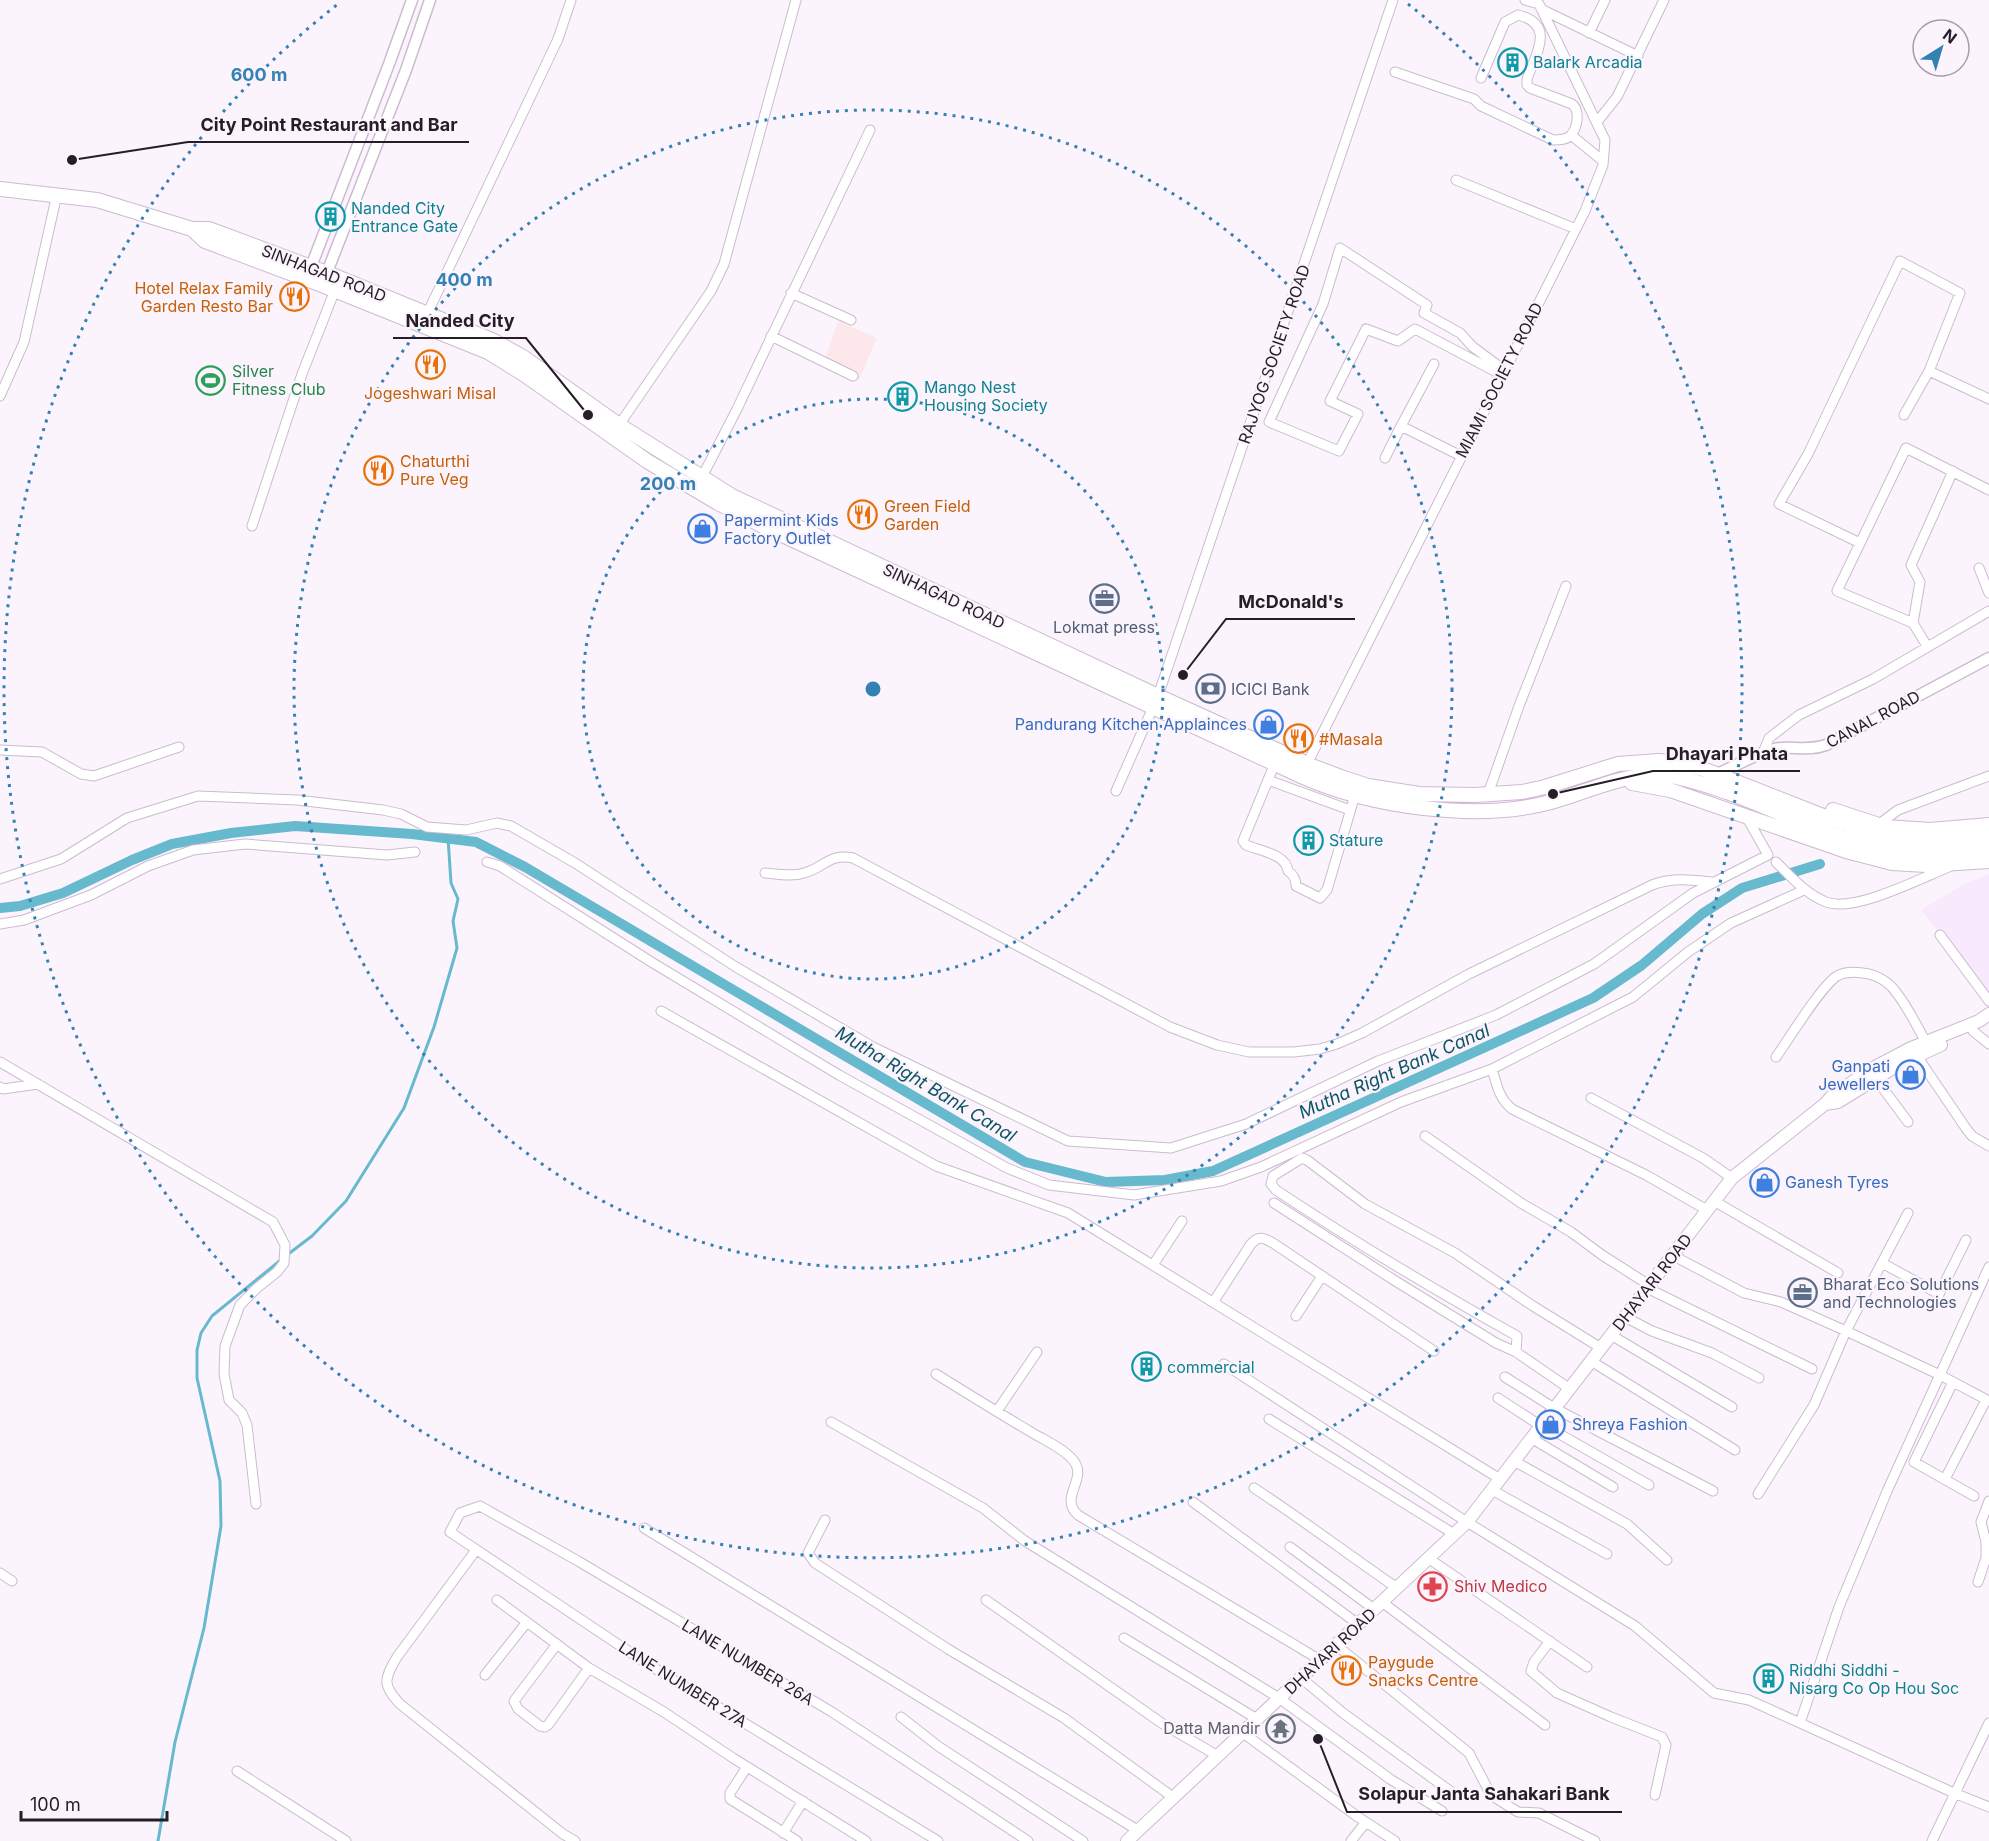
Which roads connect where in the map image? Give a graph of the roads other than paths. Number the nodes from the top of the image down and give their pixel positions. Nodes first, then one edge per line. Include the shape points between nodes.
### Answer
1 (412, 0) edge
2 (430, 0) edge
3 (571, 0) edge
4 (796, 0) edge
5 (1393, 0) edge
6 (1525, 0) edge
7 (1605, 0) edge
8 (1664, 0) edge
9 (1540, 4) edge
10 (1589, 33) junction
11 (1638, 56) junction
12 (1395, 72) dead end
13 (1482, 78) dead end
14 (382, 83) junction
15 (398, 89) junction
16 (1597, 122) junction
17 (870, 130) dead end
18 (1571, 135) junction
19 (1604, 161) junction
20 (1456, 180) dead end
21 (0, 189) edge
22 (57, 194) junction
23 (1576, 229) junction
24 (309, 273) junction
25 (328, 283) junction
26 (791, 293) junction
27 (427, 314) junction
28 (851, 320) dead end
29 (1462, 335) junction
30 (771, 336) junction
31 (491, 347) junction
32 (1455, 350) junction
33 (1434, 364) dead end
34 (1929, 371) junction
35 (1503, 373) junction
36 (853, 376) dead end
37 (551, 385) junction
38 (0, 396) edge
39 (1989, 399) edge
40 (1904, 415) dead end
41 (619, 425) junction
42 (1401, 426) junction
43 (1461, 456) junction
44 (1385, 458) dead end
45 (1953, 471) junction
46 (702, 477) junction
47 (1989, 490) edge
48 (768, 521) junction
49 (252, 526) dead end
50 (1860, 543) junction
51 (1978, 567) dead end
52 (1566, 586) dead end
53 (1989, 593) edge
54 (1989, 610) edge
55 (1913, 623) junction
56 (1927, 646) junction
57 (1989, 658) edge
58 (1156, 701) junction
59 (179, 747) dead end
60 (0, 750) edge
61 (1763, 753) junction
62 (1275, 763) junction
63 (1307, 764) junction
64 (1717, 774) junction
65 (1989, 776) edge
66 (1268, 780) junction
67 (1612, 783) junction
68 (1737, 783) junction
69 (1116, 791) dead end
70 (1488, 794) junction
71 (1355, 795) junction
72 (1350, 810) junction
73 (1746, 816) junction
74 (1878, 825) junction
75 (1989, 825) edge
76 (1989, 837) edge
77 (1954, 845) junction
78 (1989, 847) edge
79 (415, 852) dead end
80 (1989, 861) edge
81 (487, 862) dead end
82 (1776, 862) dead end
83 (1955, 865) junction
84 (765, 873) dead end
85 (0, 879) edge
86 (1714, 882) junction
87 (1804, 890) junction
88 (0, 924) edge
89 (1940, 935) dead end
90 (1989, 1001) edge
91 (661, 1011) dead end
92 (1989, 1014) edge
93 (1989, 1023) edge
94 (1973, 1031) junction
95 (1926, 1042) junction
96 (1989, 1044) edge
97 (1914, 1052) junction
98 (1776, 1057) dead end
99 (0, 1062) edge
100 (1492, 1069) junction
101 (1876, 1079) junction
102 (38, 1084) junction
103 (0, 1087) edge
104 (1591, 1098) dead end
105 (1825, 1104) junction
106 (1908, 1122) dead end
107 (1425, 1136) dead end
108 (1989, 1146) edge
109 (1732, 1178) junction
110 (1274, 1203) dead end
111 (1711, 1205) junction
112 (1908, 1213) dead end
113 (1182, 1221) dead end
114 (1966, 1240) dead end
115 (1672, 1255) junction
116 (1882, 1263) junction
117 (1153, 1265) junction
118 (1989, 1267) edge
119 (1838, 1273) dead end
120 (1322, 1276) junction
121 (1649, 1285) junction
122 (1214, 1301) junction
123 (1296, 1316) dead end
124 (1625, 1317) junction
125 (1846, 1331) junction
126 (1611, 1335) junction
127 (1601, 1348) junction
128 (1434, 1351) dead end
129 (1037, 1352) dead end
130 (1516, 1352) junction
131 (1590, 1361) junction
132 (1224, 1364) dead end
133 (1812, 1369) dead end
134 (936, 1374) dead end
135 (1940, 1375) junction
136 (1505, 1377) dead end
137 (1759, 1378) dead end
138 (1953, 1382) junction
139 (1570, 1389) junction
140 (1498, 1398) dead end
141 (1988, 1401) edge
142 (1732, 1407) dead end
143 (1554, 1408) junction
144 (997, 1412) junction
145 (1269, 1419) dead end
146 (831, 1422) dead end
147 (1542, 1425) junction
148 (1531, 1438) junction
149 (1735, 1450) dead end
150 (1514, 1461) junction
151 (1500, 1479) junction
152 (1945, 1479) junction
153 (1649, 1485) dead end
154 (1613, 1486) dead end
155 (1254, 1488) dead end
156 (1491, 1490) junction
157 (1713, 1491) dead end
158 (1758, 1494) dead end
159 (1974, 1496) dead end
160 (1989, 1501) edge
161 (1193, 1503) dead end
162 (256, 1504) dead end
163 (459, 1513) joint
164 (825, 1520) dead end
165 (1467, 1522) junction
166 (644, 1528) dead end
167 (1454, 1534) junction
168 (1290, 1547) dead end
169 (476, 1550) junction
170 (1607, 1554) dead end
171 (1428, 1558) junction
172 (1667, 1560) dead end
173 (0, 1573) edge
174 (12, 1581) dead end
175 (1978, 1582) dead end
176 (1397, 1588) junction
177 (497, 1600) dead end
178 (986, 1600) dead end
179 (1378, 1605) junction
180 (527, 1622) junction
181 (1358, 1624) junction
182 (1124, 1638) dead end
183 (1550, 1641) junction
184 (557, 1644) junction
185 (1336, 1645) junction
186 (1320, 1660) junction
187 (1587, 1666) dead end
188 (590, 1668) junction
189 (485, 1676) dead end
190 (1301, 1678) junction
191 (1279, 1698) junction
192 (901, 1717) dead end
193 (1257, 1719) junction
194 (1800, 1723) junction
195 (1989, 1723) edge
196 (1545, 1725) dead end
197 (1243, 1732) junction
198 (1218, 1756) junction
199 (747, 1767) junction
200 (237, 1771) dead end
201 (1450, 1791) dead end
202 (1954, 1793) junction
203 (1655, 1795) dead end
204 (1174, 1798) junction
205 (803, 1801) junction
206 (1989, 1807) edge
207 (1442, 1811) dead end
208 (1366, 1822) junction
209 (783, 1833) junction
210 (855, 1838) edge
211 (1133, 1838) edge
212 (346, 1841) edge
213 (575, 1841) edge
214 (797, 1841) edge
215 (866, 1841) edge
216 (938, 1841) edge
217 (1028, 1841) edge
218 (1083, 1841) edge
219 (1351, 1841) edge
220 (1395, 1841) edge
221 (1595, 1841) edge
222 (1932, 1841) edge

1 - 14 street
2 - 15 street
3 - 27 street via 558,39
4 - 41 street via 724,264 711,291
5 - 58 street, RAJYOG SOCIETY ROAD
6 - 9 street
7 - 10 street
8 - 11 street
9 - 10 street
9 - 16 street, MIAMI SOCIETY ROAD
10 - 11 street
11 - 16 street via 1617,97
12 - 18 street via 1474,99 1553,140
13 - 18 street via 1505,22 1518,15 1528,17 1539,27 1542,38 1527,85 1576,107
14 - 15 street
14 - 24 street
15 - 25 street
16 - 19 street, MIAMI SOCIETY ROAD via 1605,140
17 - 26 street
18 - 19 street
19 - 23 street, MIAMI SOCIETY ROAD
20 - 23 street
21 - 22 main road, SINHAGAD ROAD
22 - 24 main road, SINHAGAD ROAD via 115,204 192,230 205,241
22 - 38 street via 24,342
23 - 35 street, MIAMI SOCIETY ROAD
24 - 25 main road, SINHAGAD ROAD
25 - 27 main road, SINHAGAD ROAD
25 - 31 main road, SINHAGAD ROAD
25 - 49 street
26 - 28 street
26 - 30 street
27 - 31 main road, SINHAGAD ROAD
29 - 32 street
29 - 32 street via 1424,313 1427,305 1341,248 1323,304 1269,422 1339,452 1358,414 1330,401 1366,328 1398,341 1415,329
29 - 35 street
30 - 36 street
30 - 46 street
31 - 37 main road, SINHAGAD ROAD via 504,361
32 - 35 street
33 - 42 street
34 - 39 street
34 - 40 street
34 - 50 street via 1960,293 1900,261 1808,454 1779,504
35 - 43 street, MIAMI SOCIETY ROAD
37 - 41 main road, SINHAGAD ROAD
37 - 48 main road, SINHAGAD ROAD via 662,470 718,503
41 - 46 main road, SINHAGAD ROAD
42 - 43 street
42 - 44 street
43 - 63 street, MIAMI SOCIETY ROAD
45 - 47 street
45 - 50 street via 1906,448
45 - 55 street via 1911,565 1920,582
46 - 48 main road, SINHAGAD ROAD
48 - 58 main road, SINHAGAD ROAD
50 - 55 street via 1838,591
51 - 53 street
52 - 70 street
54 - 56 street
55 - 56 street
56 - 61 street via 1873,679 1798,715 1769,738
57 - 61 street, CANAL ROAD via 1826,745
58 - 62 main road, SINHAGAD ROAD
58 - 63 main road, SINHAGAD ROAD
58 - 69 street, RAJYOG SOCIETY ROAD
59 - 60 street via 94,776 81,774 42,752
61 - 64 street, CANAL ROAD
62 - 66 street
62 - 71 main road, SINHAGAD ROAD
63 - 70 main road, SINHAGAD ROAD via 1368,786 1419,794
64 - 68 main road, SINHAGAD ROAD
64 - 70 main road, SINHAGAD ROAD via 1674,762 1626,763 1545,787
65 - 74 street via 1898,810
66 - 72 street
66 - 72 street via 1243,841 1281,859 1296,886 1320,898 1327,890
67 - 71 main road, SINHAGAD ROAD via 1550,802 1507,809 1418,807
67 - 73 main road via 1671,790
67 - 77 main road via 1662,775 1689,779 1860,843 1903,852 1944,853
68 - 74 main road via 1760,782
68 - 77 main road, SINHAGAD ROAD via 1885,838
71 - 72 street
73 - 83 main road via 1892,863
73 - 86 street via 1768,855
74 - 75 main road via 1930,830
76 - 77 main road
77 - 78 main road
79 - 88 street via 387,855 245,844 193,850 148,866 91,895 24,920
80 - 83 main road
81 - 100 street via 839,1075 1007,1168 1049,1185 1134,1195 1221,1181 1261,1167 1401,1102
82 - 87 street
83 - 87 street via 1860,903 1828,903
84 - 86 street via 799,875 834,857 853,858 1170,1027 1216,1045 1249,1052 1294,1052 1337,1044 1469,974 1652,885 1678,879
85 - 86 street via 61,859 127,818 198,796 297,800 383,810 426,827 466,830 497,823 511,826 736,968 873,1047 1068,1141 1171,1148 1246,1124 1378,1061 1496,1015 1594,964
87 - 100 street via 1731,923 1633,997
89 - 90 street
91 - 117 street via 936,1166 1068,1213
92 - 95 main road, DHAYARI ROAD
93 - 94 main road, DHAYARI ROAD
94 - 96 street
94 - 97 main road, DHAYARI ROAD
95 - 97 main road, DHAYARI ROAD
95 - 98 street via 1898,994 1887,983 1864,973 1844,973 1822,991
97 - 101 main road, DHAYARI ROAD
97 - 105 main road, DHAYARI ROAD via 1875,1067
97 - 108 street via 1972,1136
99 - 102 street
100 - 111 street via 1498,1093 1512,1109
101 - 105 main road, DHAYARI ROAD via 1838,1102
101 - 106 street
102 - 103 street
102 - 162 street via 273,1222 285,1245 284,1263 240,1305 225,1346 224,1374 229,1400 247,1425
104 - 109 street via 1703,1158
105 - 109 main road, DHAYARI ROAD
107 - 121 street
109 - 111 main road, DHAYARI ROAD
110 - 130 street
111 - 115 main road, DHAYARI ROAD
111 - 119 street
112 - 116 street
113 - 117 street
114 - 116 street via 1939,1294
115 - 121 main road, DHAYARI ROAD
115 - 125 street via 1744,1293 1781,1302
116 - 125 street
117 - 122 street
118 - 135 street
120 - 122 street via 1266,1239 1258,1238
120 - 123 street
120 - 128 street
121 - 124 main road, DHAYARI ROAD
121 - 133 street via 1651,1290
122 - 151 street
124 - 126 main road, DHAYARI ROAD
124 - 137 street via 1712,1353
125 - 135 street
125 - 158 street via 1814,1406
126 - 127 main road, DHAYARI ROAD
126 - 142 street
127 - 130 street via 1455,1253 1365,1204 1308,1160 1302,1158 1272,1176 1271,1184 1276,1190 1317,1217 1517,1336
127 - 131 main road, DHAYARI ROAD
129 - 144 street
130 - 139 street
131 - 139 main road, DHAYARI ROAD
131 - 149 street
132 - 165 street
134 - 144 street
135 - 138 street
135 - 194 street via 1839,1607
136 - 143 street
138 - 141 street
138 - 152 street via 1914,1462
139 - 143 main road, DHAYARI ROAD
140 - 147 street
141 - 152 street
143 - 147 main road, DHAYARI ROAD
143 - 157 street
144 - 186 street via 1074,1461 1078,1479 1070,1504 1078,1515
145 - 167 street
146 - 191 street via 983,1508 1025,1541
147 - 148 main road, DHAYARI ROAD
147 - 153 street
148 - 150 main road, DHAYARI ROAD
148 - 154 street
150 - 151 main road, DHAYARI ROAD
150 - 172 street via 1628,1524
151 - 156 main road, DHAYARI ROAD
152 - 159 street
155 - 176 street
156 - 165 main road, DHAYARI ROAD
156 - 170 street
160 - 175 street via 1981,1522 1986,1558
161 - 181 street
163 - 169 street, LANE NUMBER 27A via 450,1532
163 - 217 street, LANE NUMBER 26A via 480,1506 578,1561 832,1712
164 - 204 street via 808,1554 815,1563 1064,1718
165 - 167 main road, DHAYARI ROAD
165 - 194 street via 1635,1626 1714,1693 1749,1700
166 - 211 street
167 - 171 main road, DHAYARI ROAD
168 - 179 street
169 - 213 street via 397,1657 386,1683 400,1704
169 - 216 street, LANE NUMBER 27A via 646,1663
171 - 176 main road, DHAYARI ROAD
171 - 183 street
173 - 174 street
176 - 179 main road, DHAYARI ROAD
177 - 180 street
178 - 198 street via 1162,1724
179 - 181 main road, DHAYARI ROAD
179 - 196 street
180 - 184 street
180 - 189 street
181 - 185 main road, DHAYARI ROAD
182 - 193 street
183 - 187 street
183 - 203 street via 1531,1671 1557,1693 1662,1737 1665,1745
184 - 188 street
184 - 188 street via 514,1701 540,1726 548,1725
185 - 186 main road, DHAYARI ROAD
185 - 221 street via 1469,1753 1491,1795 1518,1812 1539,1813
186 - 190 main road, DHAYARI ROAD
188 - 199 street
190 - 191 main road, DHAYARI ROAD
190 - 201 street
191 - 193 main road, DHAYARI ROAD
191 - 207 street via 1390,1779
192 - 218 street via 938,1746
193 - 197 main road, DHAYARI ROAD
194 - 202 street
195 - 202 street
197 - 198 main road, DHAYARI ROAD
197 - 208 street
198 - 204 main road, DHAYARI ROAD
199 - 205 street
199 - 209 street via 730,1799
200 - 212 street
202 - 206 street
202 - 222 street
204 - 211 main road, DHAYARI ROAD
205 - 209 street
205 - 210 street
208 - 219 street
208 - 220 street
209 - 214 street
210 - 215 street

